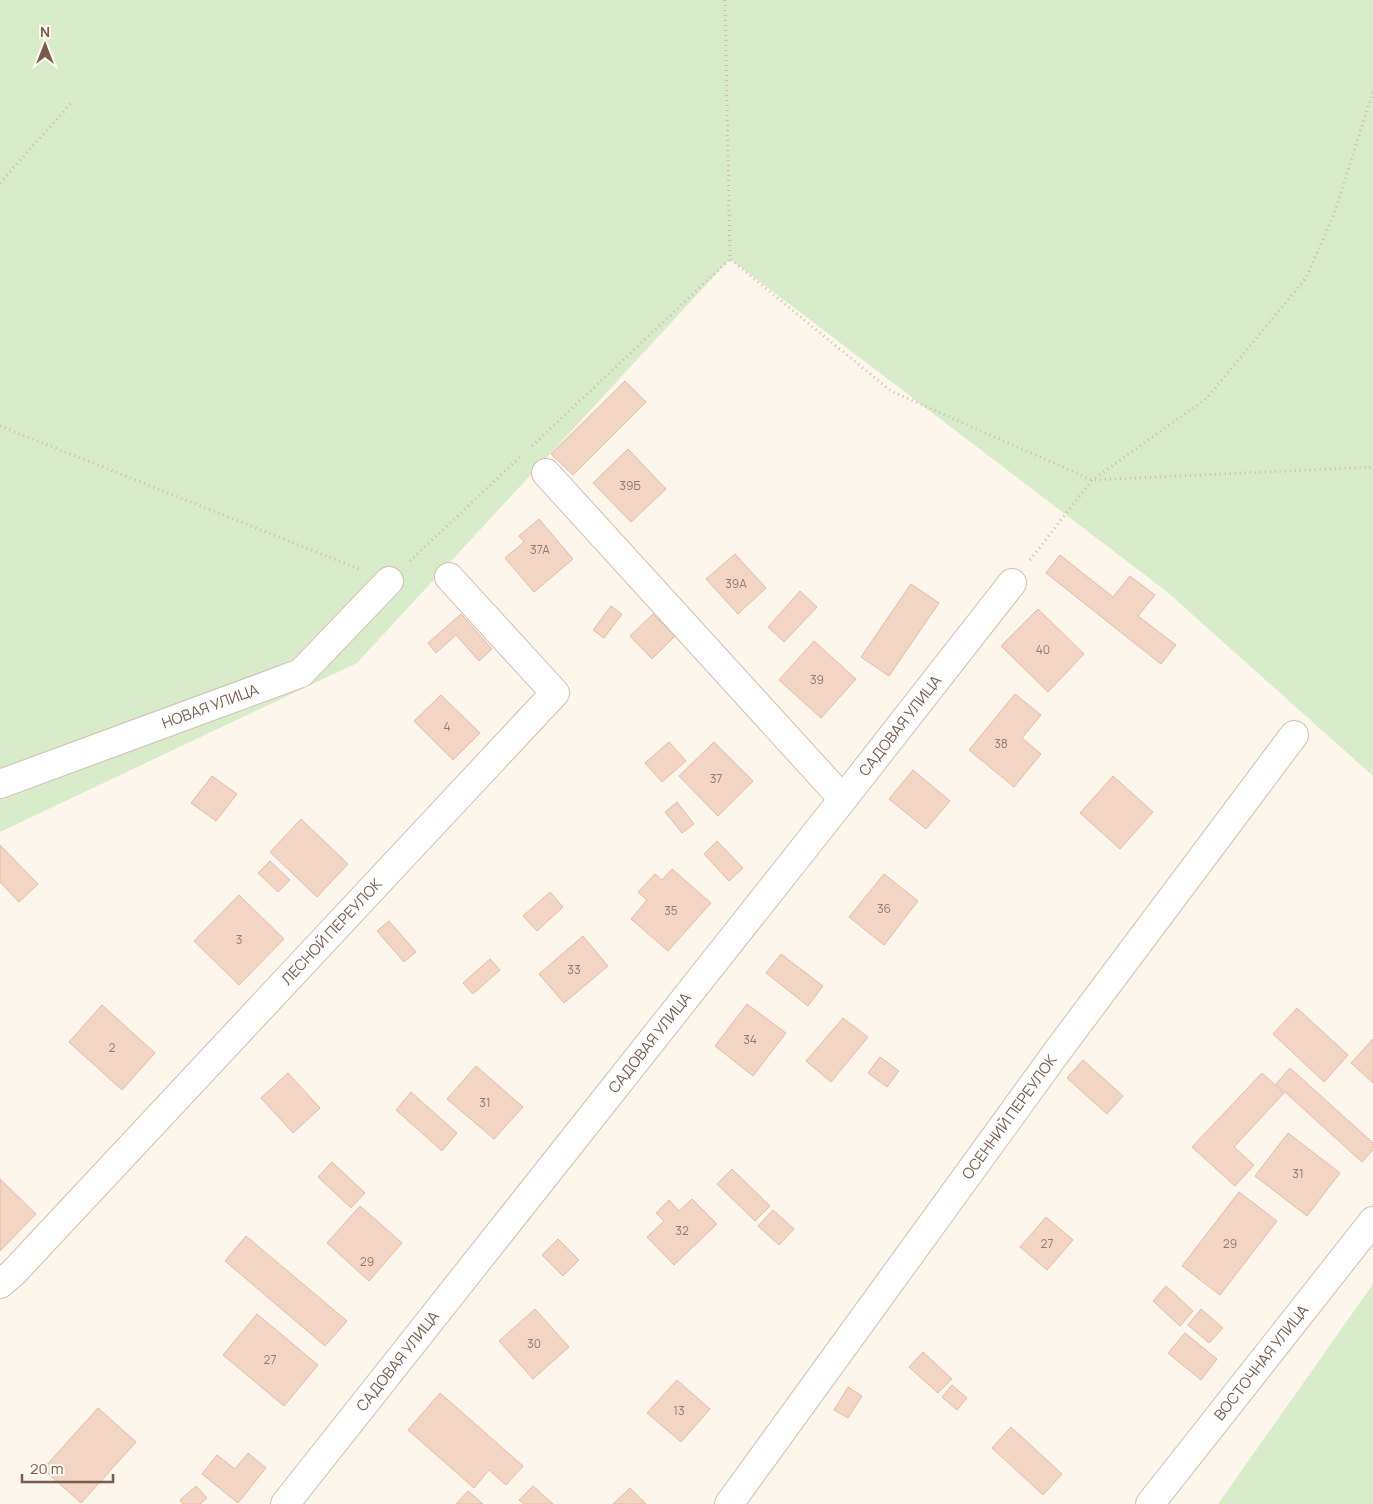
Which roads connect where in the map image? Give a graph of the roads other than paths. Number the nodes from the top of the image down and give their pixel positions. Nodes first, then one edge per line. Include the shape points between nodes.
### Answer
1 (546, 473) dead end
2 (449, 577) dead end
3 (389, 580) road end
4 (1012, 582) road end
5 (1294, 734) dead end
6 (0, 784) edge
7 (844, 799) junction
8 (1373, 1221) edge
9 (0, 1284) edge
10 (285, 1504) edge
11 (729, 1504) edge
12 (1150, 1504) edge

1 - 7 street
2 - 9 street, ЛЕСНОЙ ПЕРЕУЛОК via 556,693
3 - 6 street, НОВАЯ УЛИЦА via 301,673
4 - 7 street, САДОВАЯ УЛИЦА
5 - 11 street, ОСЕННИЙ ПЕРЕУЛОК via 1059,1049
7 - 10 street, САДОВАЯ УЛИЦА
8 - 12 street, ВОСТОЧНАЯ УЛИЦА

